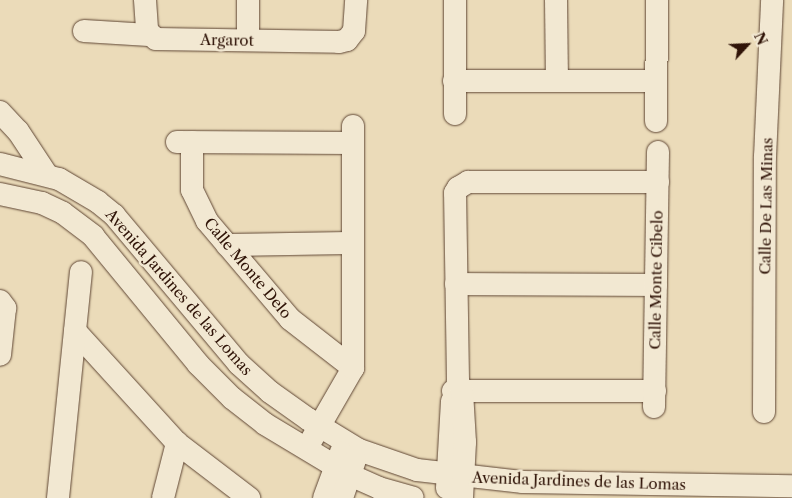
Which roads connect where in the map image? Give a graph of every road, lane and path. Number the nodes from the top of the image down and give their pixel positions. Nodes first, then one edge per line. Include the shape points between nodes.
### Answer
1 (145, 0) edge
2 (248, 0) edge
3 (356, 0) edge
4 (456, 0) edge
5 (556, 0) edge
6 (657, 0) edge
7 (779, 2) edge
8 (782, 30) edge
9 (84, 31) dead end
10 (149, 35) junction
11 (248, 40) junction
12 (557, 80) junction
13 (454, 81) junction
14 (655, 81) junction
15 (0, 112) edge
16 (455, 114) dead end
17 (656, 121) dead end
18 (658, 152) dead end
19 (0, 164) edge
20 (48, 175) junction
21 (658, 182) junction
22 (0, 194) edge
23 (114, 215) junction
24 (93, 236) junction
25 (352, 243) junction
26 (227, 246) junction
27 (81, 272) dead end
28 (456, 284) junction
29 (656, 285) junction
30 (0, 301) edge
31 (75, 331) junction
32 (0, 355) edge
33 (349, 362) junction
34 (458, 387) junction
35 (764, 412) dead end
36 (314, 423) junction
37 (177, 443) junction
38 (299, 446) junction
39 (352, 446) junction
40 (343, 471) junction
41 (458, 483) edge
42 (792, 486) edge
43 (639, 491) edge
44 (684, 491) edge
45 (58, 498) edge
46 (164, 498) edge
47 (249, 498) edge
48 (324, 498) edge
49 (342, 498) edge
50 (413, 498) edge
51 (447, 498) edge

1 - 10 street
2 - 11 street
3 - 11 street, Argarot via 354,31 342,42
4 - 13 street
5 - 12 street
6 - 14 street
7 - 8 street, Calle De Las Minas
8 - 35 street, Calle De Las Minas via 765,157
9 - 10 street, Argarot
10 - 11 street, Argarot via 156,39
12 - 13 street
12 - 14 street
13 - 16 street
14 - 17 street
15 - 20 street via 18,131
18 - 21 street, Calle Monte Cibelo
19 - 20 street, Avenida Jardines de las Lomas
20 - 23 street, Avenida Jardines de las Lomas via 82,191
21 - 28 street via 463,184 455,193
21 - 29 street, Calle Monte Cibelo
22 - 24 street, Avenida Jardines de las Lomas via 42,203
23 - 24 street
23 - 36 street, Avenida Jardines de las Lomas via 239,364 270,392
24 - 38 street, Avenida Jardines de las Lomas via 198,364 232,398
25 - 26 street
25 - 26 street, Calle Monte Delo via 353,135 184,142 194,199 206,221
25 - 33 street
26 - 33 street, Calle Monte Delo via 290,319
27 - 31 street
28 - 29 street
28 - 34 street
29 - 34 street, Calle Monte Cibelo via 655,399
30 - 32 street via 5,308
31 - 37 street
31 - 45 street
33 - 36 street
34 - 41 street
36 - 38 street
36 - 39 street, Avenida Jardines de las Lomas
37 - 46 street
37 - 47 street
38 - 40 street, Avenida Jardines de las Lomas
39 - 40 street
39 - 41 street, Avenida Jardines de las Lomas
40 - 48 street
40 - 49 street
40 - 50 street, Avenida Jardines de las Lomas via 379,488
41 - 43 street, Avenida Jardines de las Lomas via 523,482
41 - 51 street
42 - 44 street, Avenida Jardines de las Lomas
43 - 44 street, Avenida Jardines de las Lomas

